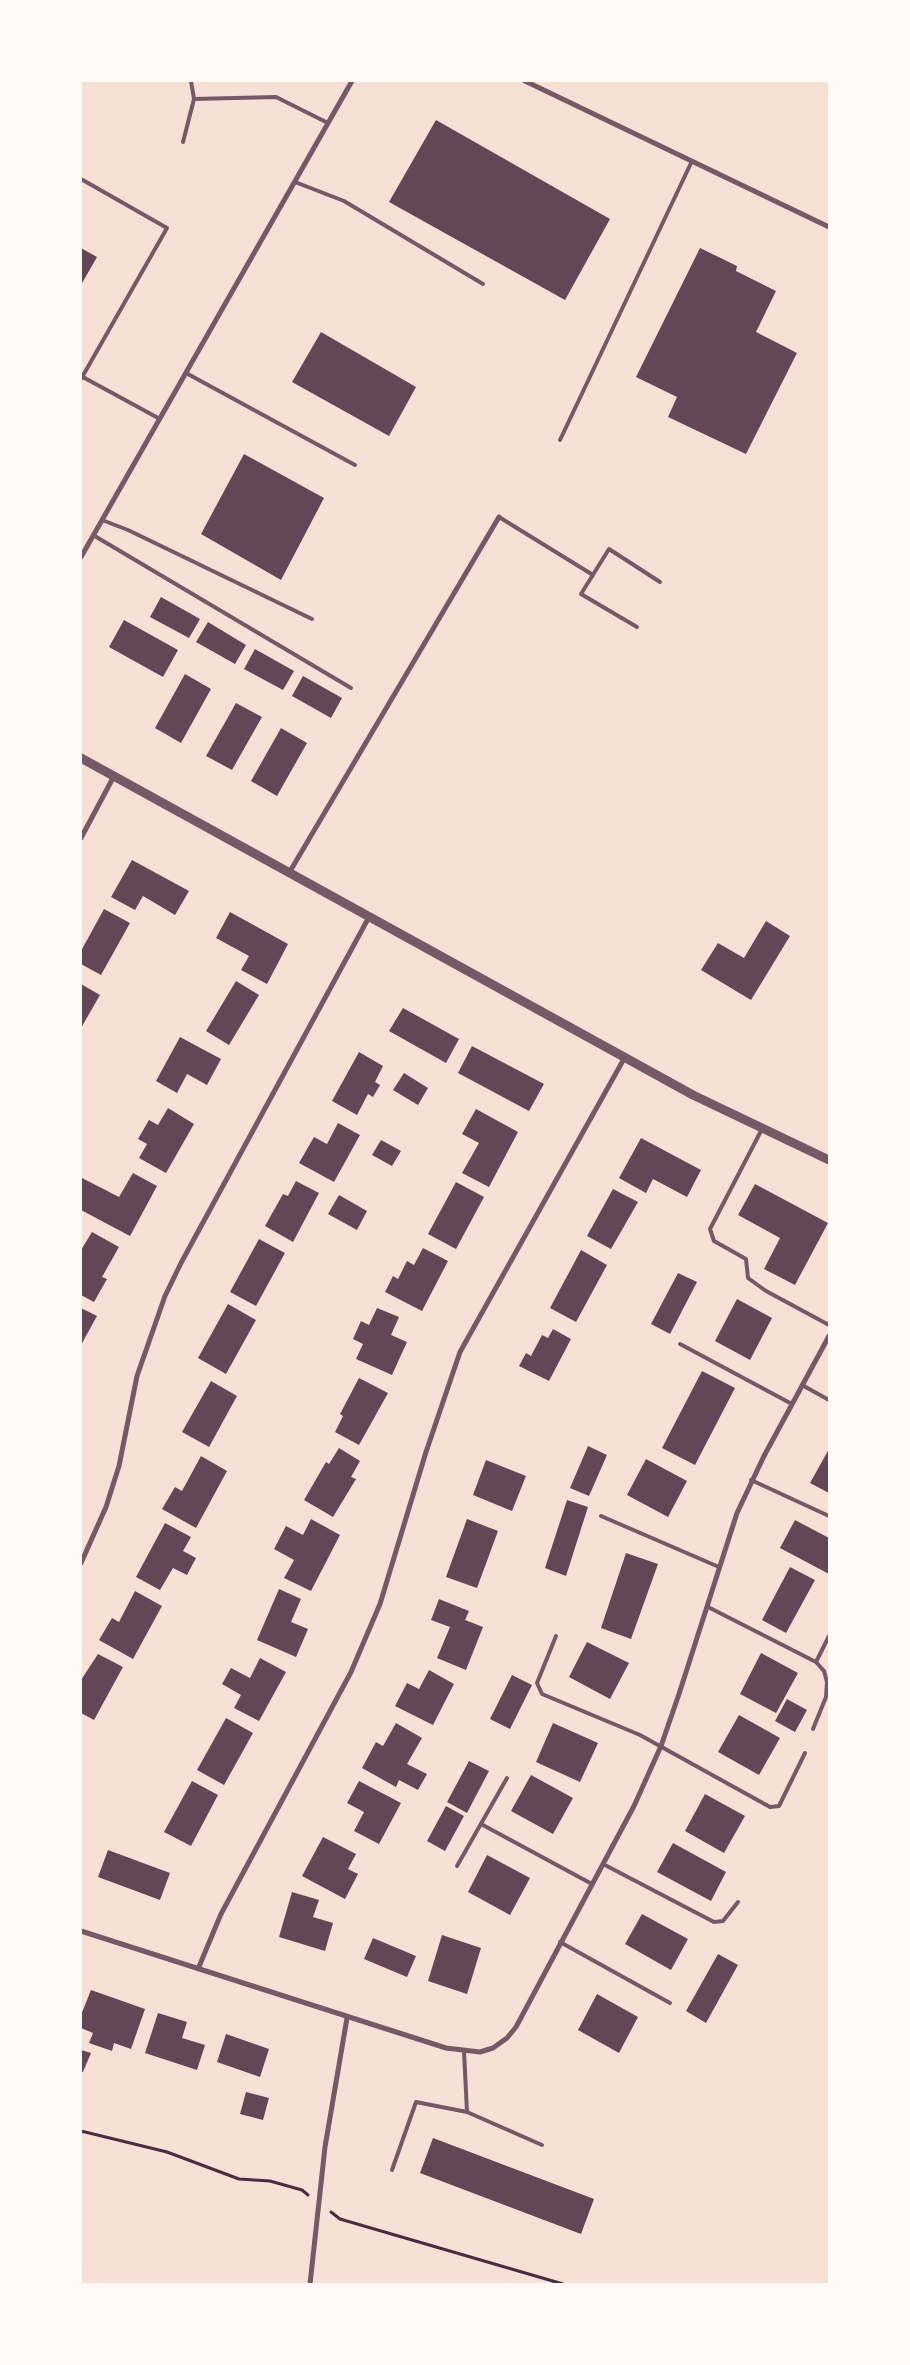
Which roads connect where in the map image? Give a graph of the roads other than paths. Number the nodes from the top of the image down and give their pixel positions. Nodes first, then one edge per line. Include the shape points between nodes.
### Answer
1 (191, 81) edge
2 (352, 81) edge
3 (524, 81) edge
4 (194, 99) junction
5 (328, 122) junction
6 (183, 142) dead end
7 (692, 161) junction
8 (81, 179) edge
9 (294, 182) junction
10 (829, 227) edge
11 (483, 284) dead end
12 (186, 373) junction
13 (82, 377) edge
14 (160, 419) junction
15 (560, 440) dead end
16 (356, 465) dead end
17 (499, 517) joint
18 (102, 520) junction
19 (93, 535) junction
20 (81, 557) edge
21 (593, 575) junction
22 (660, 582) dead end
23 (312, 619) dead end
24 (637, 627) dead end
25 (351, 688) dead end
26 (81, 758) edge
27 (114, 776) junction
28 (81, 838) edge
29 (289, 873) junction
30 (369, 917) junction
31 (625, 1057) junction
32 (762, 1129) junction
33 (829, 1160) edge
34 (829, 1325) edge
35 (829, 1336) edge
36 (680, 1344) dead end
37 (802, 1385) junction
38 (829, 1400) edge
39 (792, 1404) junction
40 (752, 1480) junction
41 (601, 1516) dead end
42 (829, 1516) edge
43 (81, 1563) edge
44 (719, 1567) junction
45 (708, 1607) junction
46 (556, 1636) dead end
47 (829, 1636) edge
48 (816, 1662) junction
49 (813, 1729) dead end
50 (661, 1746) junction
51 (806, 1753) dead end
52 (507, 1778) dead end
53 (481, 1824) junction
54 (604, 1864) junction
55 (457, 1866) dead end
56 (592, 1884) junction
57 (738, 1902) dead end
58 (81, 1931) edge
59 (560, 1942) junction
60 (198, 1968) junction
61 (670, 2003) dead end
62 (346, 2018) junction
63 (464, 2051) junction
64 (467, 2112) junction
65 (542, 2145) dead end
66 (392, 2170) dead end
67 (310, 2284) edge

1 - 4 lane
2 - 5 street
3 - 7 street
4 - 5 lane via 276,97
4 - 6 lane
5 - 9 street
7 - 10 street
7 - 15 lane
8 - 13 lane via 167,228
9 - 11 lane via 344,201
9 - 12 street
12 - 14 street
12 - 16 lane
13 - 14 lane
14 - 18 street
17 - 21 lane
17 - 29 street
18 - 19 street
18 - 23 lane
19 - 20 street
19 - 25 lane
21 - 22 lane via 609,549
21 - 24 lane via 581,594
26 - 27 street
27 - 28 street
27 - 29 street
29 - 30 street
30 - 31 street
30 - 43 street via 165,1296 137,1376 106,1507
31 - 32 street
31 - 60 street via 460,1352 380,1604 359,1655 221,1914
32 - 33 street
32 - 34 lane via 710,1229 714,1241 746,1259 748,1278
35 - 37 street
36 - 39 lane
37 - 38 lane
37 - 39 street
39 - 40 street
40 - 42 lane
40 - 44 street
41 - 44 lane
44 - 45 street
45 - 48 lane
45 - 50 street
46 - 50 lane via 537,1683 542,1694
47 - 48 lane
48 - 49 lane via 824,1670 827,1682 826,1696
50 - 51 lane via 775,1808 779,1806
50 - 54 street
52 - 53 lane
53 - 55 lane
53 - 56 lane
54 - 56 street
54 - 57 lane via 714,1922 723,1921
56 - 59 street
58 - 60 street
59 - 61 lane
59 - 63 street via 516,2027 507,2038 480,2052
60 - 62 street
62 - 63 street
62 - 67 street via 325,2147
63 - 64 lane
64 - 65 lane
64 - 66 lane via 416,2102

